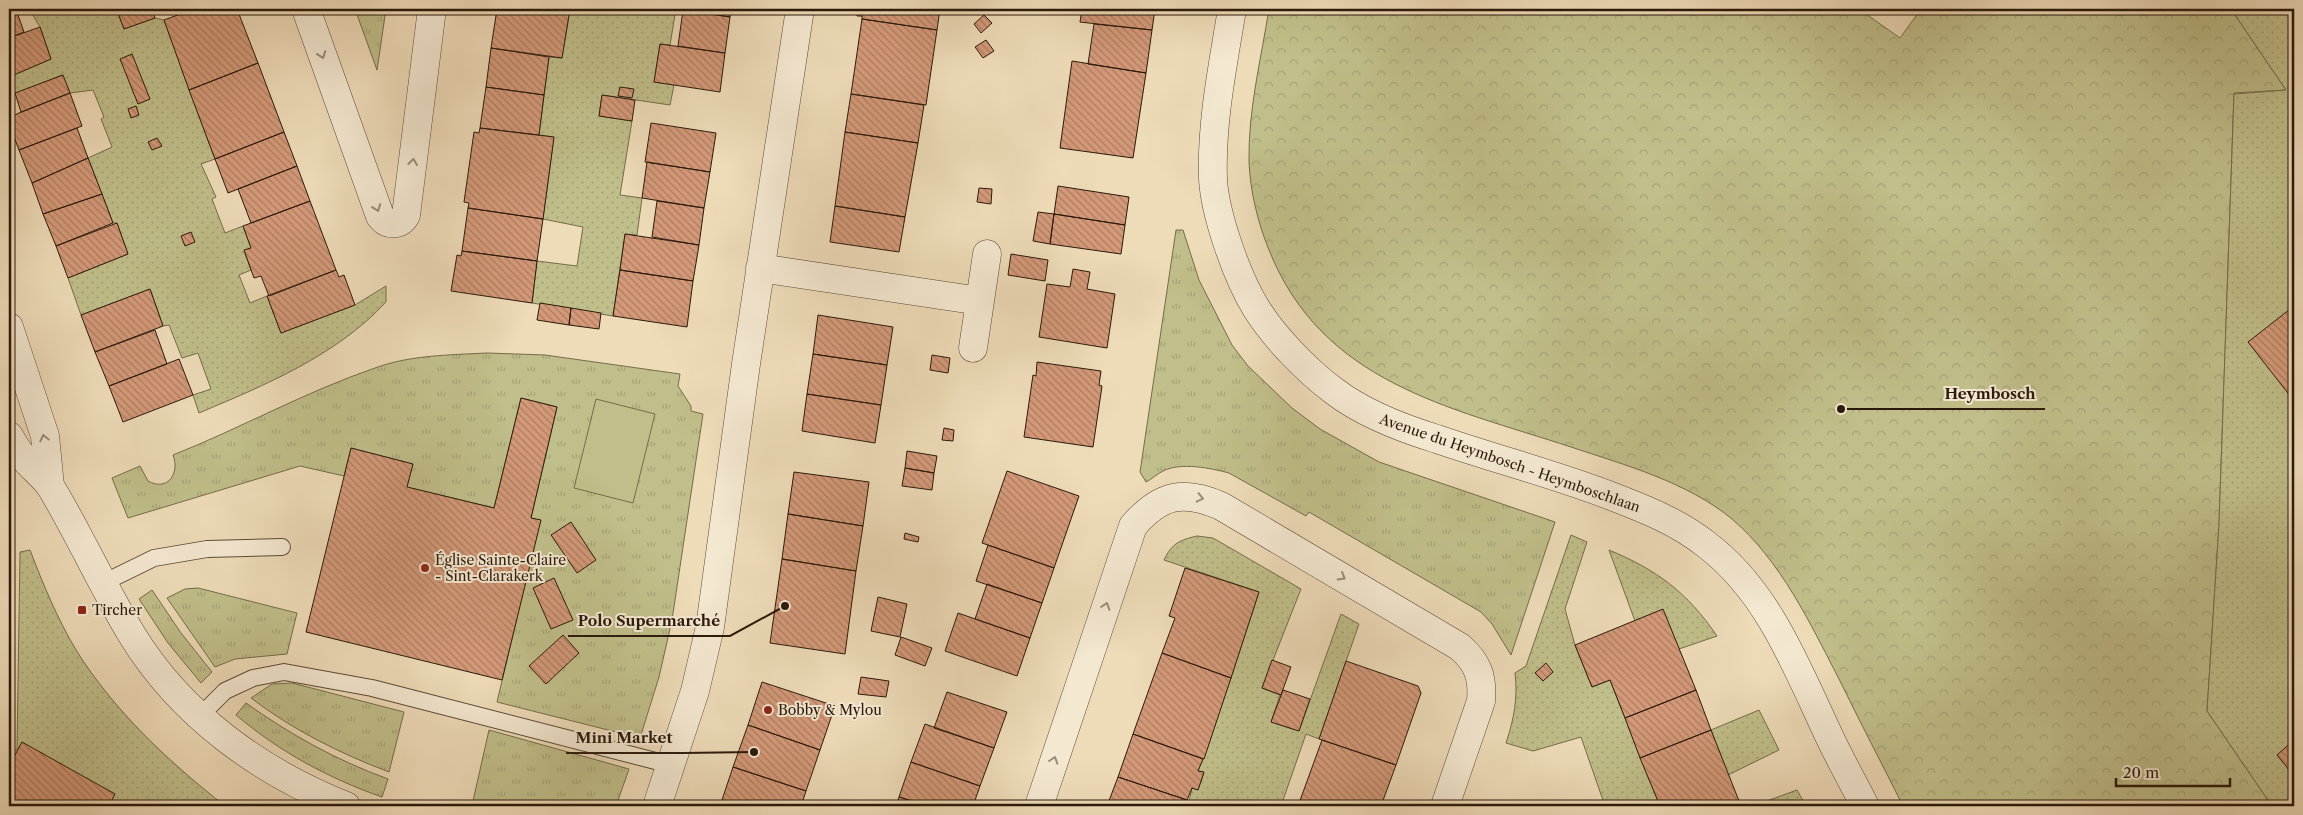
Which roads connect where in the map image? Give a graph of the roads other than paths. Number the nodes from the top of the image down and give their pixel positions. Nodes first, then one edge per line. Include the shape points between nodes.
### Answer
1 (306, 9) edge
2 (432, 9) edge
3 (800, 9) edge
4 (1232, 9) edge
5 (987, 254) dead end
6 (760, 268) junction
7 (980, 301) junction
8 (9, 327) edge
9 (973, 348) dead end
10 (9, 436) edge
11 (50, 486) junction
12 (282, 547) dead end
13 (103, 583) junction
14 (200, 716) junction
15 (672, 766) junction
16 (346, 806) edge
17 (657, 806) edge
18 (1039, 806) edge
19 (1444, 806) edge
20 (1865, 806) edge

1 -> 2 street via 380,216 392,224 400,222 406,215
3 - 6 street
4 - 20 street, Avenue du Heymbosch - Heymboschlaan via 1218,100 1213,182 1228,244 1256,308 1304,364 1334,392 1374,416 1543,471 1636,506 1679,525 1710,546 1752,590 1792,654
5 - 7 street
6 - 7 street
6 - 15 street via 710,627
7 - 9 street
11 -> 8 street via 45,436
10 - 11 street via 22,456
11 - 13 street
12 - 13 lane via 207,549 154,558
13 - 14 street via 132,636 158,672
14 - 15 lane via 225,691 253,678 284,672 372,688
14 - 16 street via 219,734 277,774
15 - 17 street
18 -> 19 street via 1133,526 1147,510 1164,500 1183,495 1203,498 1221,506 1460,646 1472,657 1479,670 1481,701

